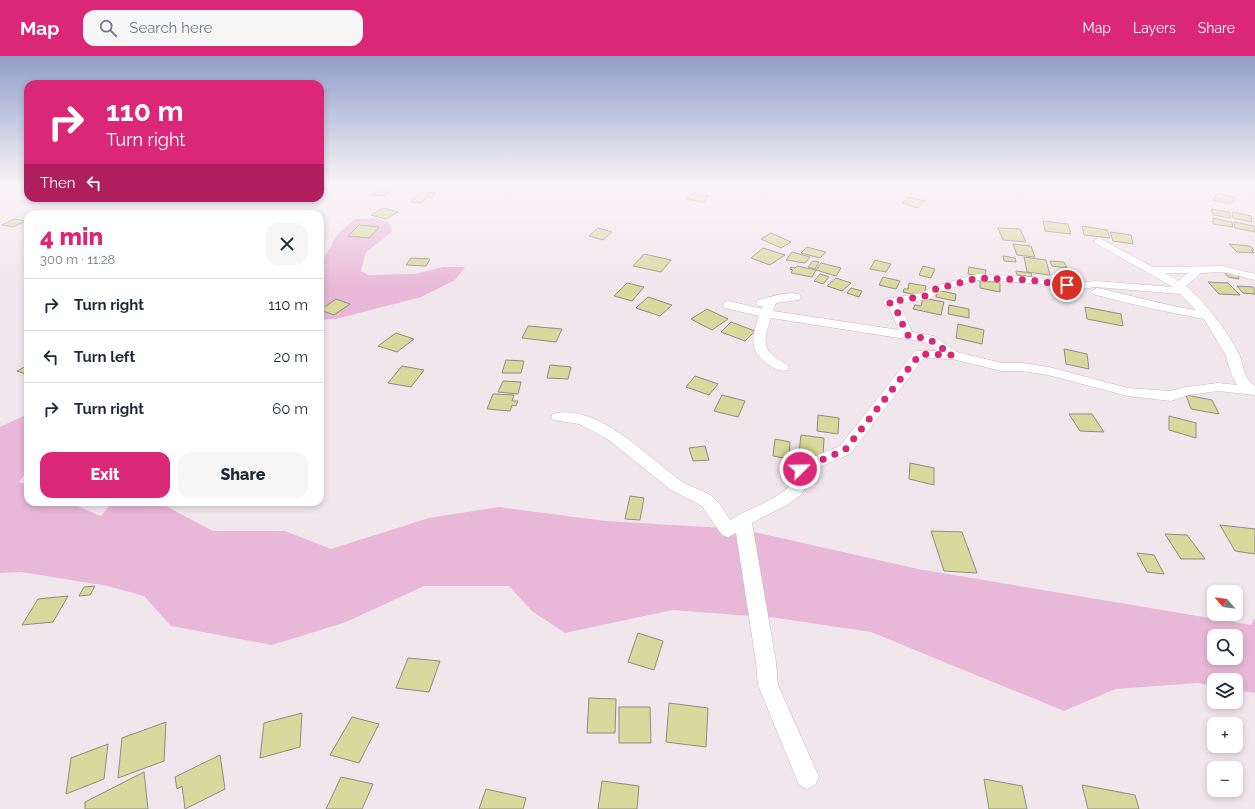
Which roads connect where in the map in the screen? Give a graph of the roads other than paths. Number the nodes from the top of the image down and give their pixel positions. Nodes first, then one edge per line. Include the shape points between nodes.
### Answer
1 (1099, 241) dead end
2 (1141, 265) junction
3 (1199, 269) junction
4 (1255, 277) edge
5 (1079, 286) junction
6 (1179, 286) junction
7 (795, 297) dead end
8 (729, 305) dead end
9 (768, 307) junction
10 (1208, 316) junction
11 (907, 335) junction
12 (952, 355) junction
13 (782, 367) dead end
14 (1253, 391) edge
15 (558, 417) dead end
16 (743, 520) junction
17 (807, 778) dead end

1 - 2 street
2 - 3 street via 1154,270
2 - 6 street
3 - 4 street via 1223,269
3 - 6 street
5 - 6 street via 1096,284 1177,291
5 - 10 street via 1156,307
5 - 11 street via 1029,280 978,278 936,289 925,296 889,302 897,311
6 - 10 street
7 - 9 street via 782,298
8 - 9 street via 742,308
9 - 11 street via 800,320
9 - 13 street via 759,337 760,348 769,359
10 - 14 street via 1232,354 1245,386
11 - 12 street via 929,339
12 - 14 street via 1002,367 1049,371 1128,392 1171,396 1218,387
12 - 16 street via 920,354 845,450 800,469 802,480 795,491
15 - 16 street via 582,419 614,436 677,486 708,502 728,530
16 - 17 street via 768,684

